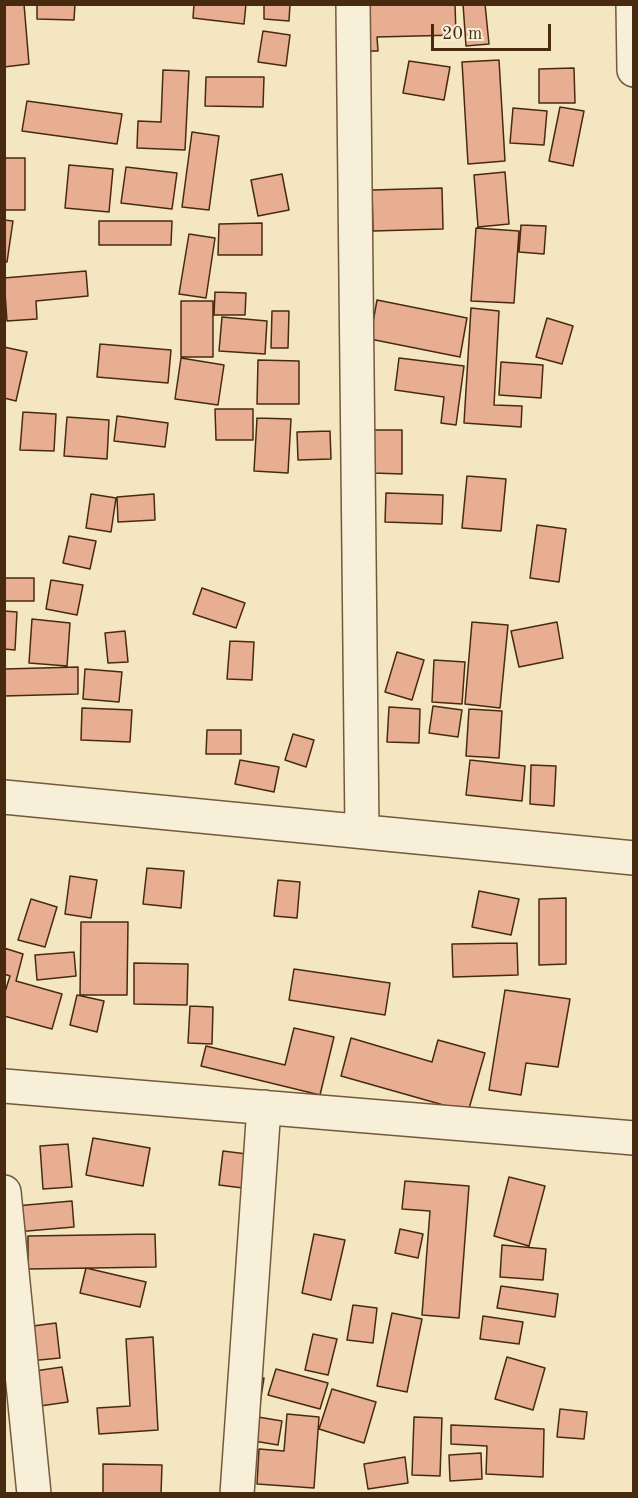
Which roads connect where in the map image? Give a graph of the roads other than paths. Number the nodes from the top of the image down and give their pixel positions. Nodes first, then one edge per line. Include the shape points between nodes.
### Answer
1 (353, 4) edge
2 (633, 4) edge
3 (633, 70) edge
4 (4, 797) edge
5 (362, 831) junction
6 (633, 858) edge
7 (4, 1086) edge
8 (264, 1107) junction
9 (633, 1138) edge
10 (4, 1192) edge
11 (34, 1494) edge
12 (237, 1494) edge

1 - 5 street
2 - 3 street
4 - 5 street
5 - 6 street
7 - 8 street
8 - 9 street
8 - 12 street
10 - 11 street

